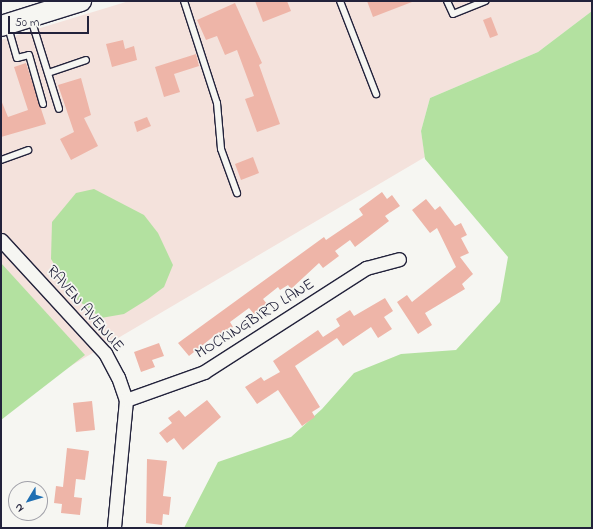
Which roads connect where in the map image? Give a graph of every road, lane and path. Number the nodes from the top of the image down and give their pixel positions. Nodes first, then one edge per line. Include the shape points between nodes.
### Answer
1 (81, 1) edge
2 (184, 1) edge
3 (340, 1) edge
4 (447, 1) edge
5 (486, 1) edge
6 (30, 17) junction
7 (4, 25) edge
8 (86, 60) dead end
9 (48, 73) junction
10 (376, 94) dead end
11 (43, 104) dead end
12 (59, 109) dead end
13 (28, 150) dead end
14 (1, 160) edge
15 (237, 193) dead end
16 (1, 240) edge
17 (399, 259) dead end
18 (126, 400) junction
19 (114, 528) edge

1 - 6 main road
2 - 15 lane via 216,103 221,149
3 - 10 lane
4 - 5 lane via 453,14
6 - 7 main road
6 - 9 lane
7 - 11 lane via 17,58 28,55
8 - 9 lane
9 - 12 lane
13 - 14 lane
16 - 18 street, RAVEN AVENUE via 105,353
17 - 18 street, MOCKINGBIRD LANE via 366,268 204,372
18 - 19 street, RAVEN AVENUE

